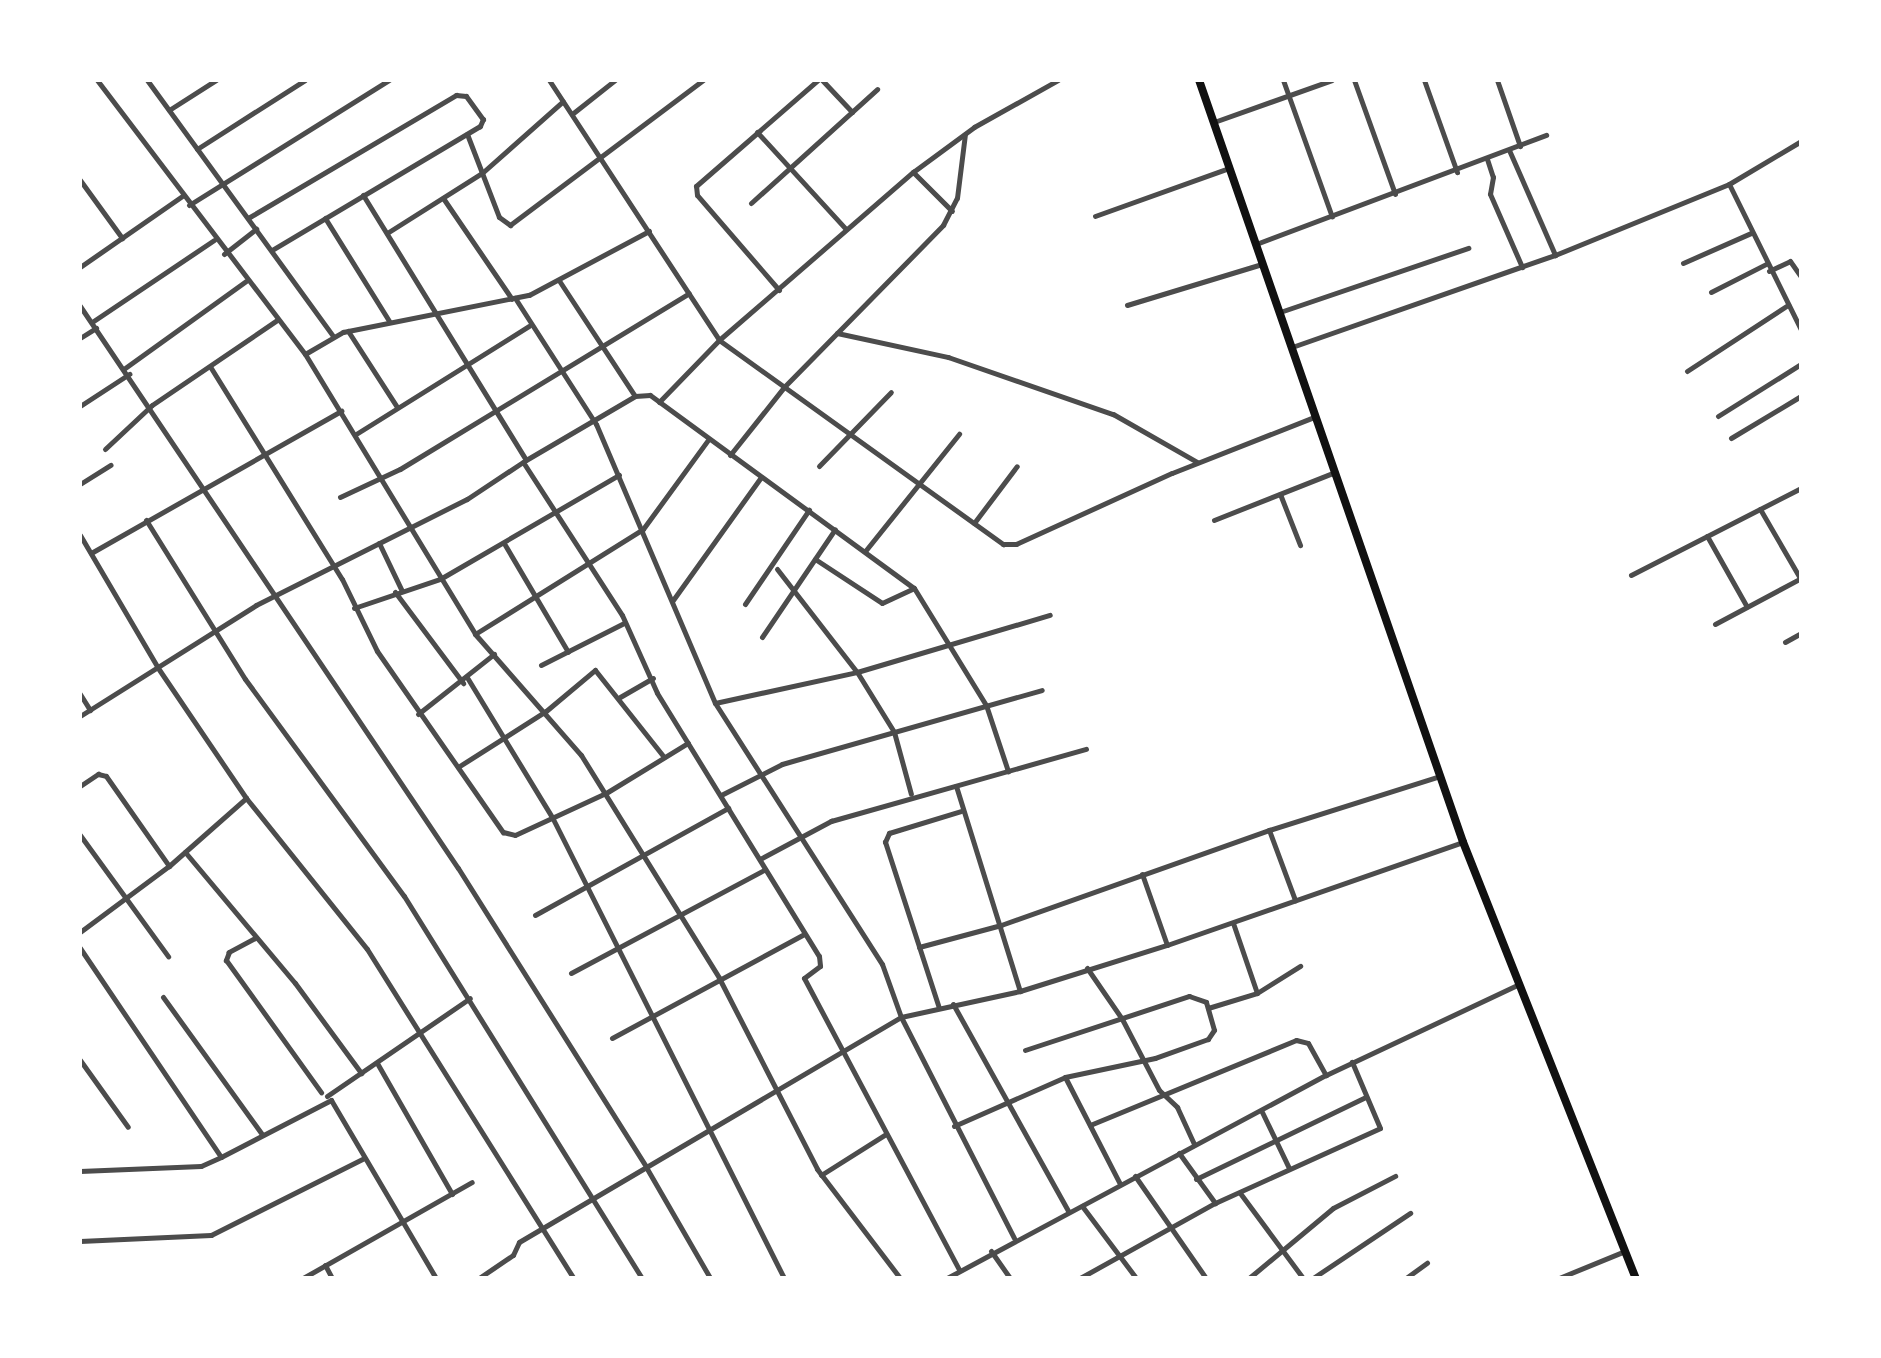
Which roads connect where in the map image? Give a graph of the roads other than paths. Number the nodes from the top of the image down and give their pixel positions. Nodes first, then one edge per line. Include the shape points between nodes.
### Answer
1 (97, 80) edge
2 (147, 80) edge
3 (216, 80) edge
4 (305, 80) edge
5 (389, 80) edge
6 (549, 80) edge
7 (615, 80) edge
8 (703, 80) edge
9 (820, 80) edge
10 (1058, 80) edge
11 (1199, 80) edge
12 (1283, 80) edge
13 (1332, 80) edge
14 (1354, 80) edge
15 (1424, 80) edge
16 (1497, 80) edge
17 (877, 89) dead end
18 (1288, 95) junction
19 (563, 101) junction
20 (169, 110) junction
21 (852, 112) junction
22 (572, 114) junction
23 (1214, 122) junction
24 (757, 132) junction
25 (467, 134) junction
26 (965, 134) junction
27 (1546, 135) dead end
28 (1801, 141) edge
29 (1520, 146) junction
30 (197, 149) junction
31 (1509, 150) junction
32 (602, 159) junction
33 (1487, 159) junction
34 (791, 168) junction
35 (1229, 168) junction
36 (913, 172) junction
37 (1457, 172) junction
38 (482, 173) junction
39 (80, 180) edge
40 (223, 183) junction
41 (1729, 184) junction
42 (1395, 194) junction
43 (363, 195) junction
44 (182, 196) junction
45 (443, 198) junction
46 (751, 203) dead end
47 (189, 205) junction
48 (952, 211) junction
49 (1095, 216) dead end
50 (1332, 217) junction
51 (248, 218) junction
52 (325, 218) junction
53 (845, 228) junction
54 (256, 229) junction
55 (649, 231) junction
56 (387, 233) junction
57 (1751, 233) junction
58 (122, 238) junction
59 (214, 239) junction
60 (1255, 245) junction
61 (1468, 248) dead end
62 (272, 250) junction
63 (224, 254) junction
64 (1555, 255) junction
65 (1683, 263) dead end
66 (1262, 264) junction
67 (1766, 264) junction
68 (80, 267) edge
69 (1522, 267) junction
70 (1769, 271) junction
71 (1801, 277) edge
72 (246, 281) junction
73 (560, 282) junction
74 (779, 290) junction
75 (1711, 292) dead end
76 (689, 293) junction
77 (513, 299) junction
78 (1127, 305) dead end
79 (1788, 305) junction
80 (80, 306) edge
81 (1278, 312) junction
82 (436, 313) junction
83 (277, 320) junction
84 (389, 321) junction
85 (94, 325) junction
86 (529, 326) junction
87 (1801, 330) edge
88 (348, 331) junction
89 (837, 333) junction
90 (333, 336) junction
91 (80, 338) edge
92 (719, 340) junction
93 (602, 345) junction
94 (1290, 348) junction
95 (305, 354) junction
96 (1801, 364) edge
97 (465, 365) junction
98 (211, 368) junction
99 (564, 369) junction
100 (127, 371) junction
101 (1687, 371) dead end
102 (784, 387) junction
103 (891, 392) dead end
104 (635, 396) junction
105 (1801, 396) edge
106 (659, 402) junction
107 (80, 406) edge
108 (151, 406) junction
109 (397, 407) junction
110 (341, 411) junction
111 (494, 411) junction
112 (1718, 416) dead end
113 (1314, 417) junction
114 (593, 419) junction
115 (356, 434) junction
116 (851, 434) junction
117 (959, 434) dead end
118 (1731, 438) dead end
119 (708, 440) junction
120 (105, 449) dead end
121 (263, 453) junction
122 (730, 455) junction
123 (1198, 462) junction
124 (111, 465) dead end
125 (819, 466) dead end
126 (1017, 466) dead end
127 (1333, 473) junction
128 (619, 475) junction
129 (381, 477) junction
130 (761, 477) junction
131 (80, 484) edge
132 (920, 484) junction
133 (204, 485) junction
134 (1801, 488) edge
135 (1280, 494) junction
136 (340, 497) dead end
137 (1760, 509) junction
138 (809, 510) junction
139 (556, 513) junction
140 (146, 520) junction
141 (1214, 520) dead end
142 (974, 523) junction
143 (411, 527) junction
144 (643, 529) junction
145 (835, 529) junction
146 (80, 535) edge
147 (1707, 536) junction
148 (379, 543) junction
149 (505, 545) junction
150 (1300, 545) dead end
151 (1008, 546) junction
152 (89, 550) junction
153 (866, 550) junction
154 (80, 552) edge
155 (999, 553) dead end
156 (815, 559) junction
157 (590, 565) junction
158 (332, 566) junction
159 (777, 569) dead end
160 (1631, 575) dead end
161 (1801, 578) edge
162 (440, 579) junction
163 (914, 588) junction
164 (791, 589) junction
165 (399, 592) junction
166 (273, 597) junction
167 (537, 597) junction
168 (672, 600) junction
169 (745, 604) dead end
170 (1747, 607) junction
171 (354, 608) junction
172 (1050, 615) dead end
173 (624, 623) junction
174 (1715, 624) dead end
175 (214, 630) junction
176 (1801, 633) edge
177 (475, 634) junction
178 (762, 637) dead end
179 (1785, 642) dead end
180 (949, 645) junction
181 (568, 652) junction
182 (494, 654) junction
183 (541, 665) dead end
184 (158, 668) junction
185 (857, 672) junction
186 (653, 678) junction
187 (466, 681) junction
188 (1042, 690) dead end
189 (80, 694) edge
190 (620, 697) junction
191 (715, 703) junction
192 (986, 705) junction
193 (90, 710) junction
194 (546, 711) junction
195 (418, 714) junction
196 (80, 716) edge
197 (894, 732) junction
198 (505, 735) junction
199 (688, 743) junction
200 (1086, 749) dead end
201 (664, 757) junction
202 (458, 767) junction
203 (1008, 771) junction
204 (760, 773) junction
205 (1440, 776) junction
206 (80, 786) edge
207 (956, 786) junction
208 (606, 793) junction
209 (911, 794) junction
210 (720, 795) junction
211 (246, 798) junction
212 (728, 808) junction
213 (961, 811) junction
214 (552, 817) junction
215 (1269, 830) junction
216 (80, 835) edge
217 (803, 836) junction
218 (1463, 842) junction
219 (185, 852) junction
220 (644, 854) junction
221 (760, 859) junction
222 (169, 866) junction
223 (765, 869) junction
224 (1142, 874) junction
225 (585, 884) junction
226 (125, 899) junction
227 (1295, 900) junction
228 (535, 915) dead end
229 (682, 916) junction
230 (1233, 923) junction
231 (1001, 925) junction
232 (80, 932) edge
233 (804, 934) junction
234 (255, 938) junction
235 (1167, 945) junction
236 (919, 947) junction
237 (80, 948) edge
238 (617, 950) junction
239 (168, 956) dead end
240 (1300, 966) dead end
241 (1087, 968) junction
242 (571, 973) dead end
243 (719, 978) junction
244 (1519, 984) junction
245 (1020, 991) junction
246 (1257, 993) junction
247 (163, 997) dead end
248 (470, 998) junction
249 (953, 1004) junction
250 (939, 1008) junction
251 (1208, 1008) junction
252 (651, 1016) junction
253 (901, 1017) junction
254 (1122, 1019) junction
255 (419, 1033) junction
256 (612, 1038) dead end
257 (1025, 1050) dead end
258 (843, 1052) junction
259 (80, 1060) edge
260 (1144, 1061) junction
261 (1352, 1062) junction
262 (377, 1063) junction
263 (361, 1073) junction
264 (1326, 1075) junction
265 (1065, 1077) junction
266 (775, 1089) junction
267 (1164, 1095) junction
268 (1366, 1097) junction
269 (1008, 1104) junction
270 (1262, 1112) junction
271 (1090, 1125) junction
272 (711, 1126) junction
273 (954, 1126) junction
274 (128, 1127) dead end
275 (261, 1133) dead end
276 (886, 1134) junction
277 (1276, 1137) junction
278 (1194, 1144) junction
279 (1179, 1153) junction
280 (221, 1157) junction
281 (364, 1158) junction
282 (645, 1165) junction
283 (1289, 1168) junction
284 (80, 1171) edge
285 (821, 1175) junction
286 (1135, 1176) junction
287 (1395, 1176) dead end
288 (1196, 1179) junction
289 (472, 1182) dead end
290 (1120, 1184) junction
291 (1240, 1193) junction
292 (452, 1194) junction
293 (596, 1196) junction
294 (1215, 1203) junction
295 (1082, 1206) junction
296 (1069, 1212) junction
297 (1410, 1213) dead end
298 (404, 1222) junction
299 (1171, 1226) junction
300 (544, 1228) junction
301 (80, 1234) edge
302 (1014, 1238) junction
303 (80, 1241) edge
304 (991, 1251) junction
305 (1283, 1251) junction
306 (1625, 1251) junction
307 (1119, 1257) junction
308 (1427, 1263) dead end
309 (325, 1265) junction
310 (959, 1269) junction
311 (492, 1271) junction
312 (303, 1278) edge
313 (332, 1278) edge
314 (436, 1278) edge
315 (479, 1278) edge
316 (496, 1278) edge
317 (573, 1278) edge
318 (642, 1278) edge
319 (710, 1278) edge
320 (784, 1278) edge
321 (900, 1278) edge
322 (947, 1278) edge
323 (1010, 1278) edge
324 (1080, 1278) edge
325 (1136, 1278) edge
326 (1206, 1278) edge
327 (1249, 1278) edge
328 (1303, 1278) edge
329 (1313, 1278) edge
330 (1406, 1278) edge
331 (1559, 1278) edge
332 (1636, 1278) edge

1 - 44 street
2 - 20 street
3 - 20 street
4 - 30 street
5 - 40 street
6 - 19 street
7 - 22 street
8 - 32 street
9 - 21 street
9 - 24 street
10 - 26 street
11 - 23 main road
12 - 18 street
13 - 18 street
14 - 42 street
15 - 37 street
16 - 29 street
17 - 21 street
18 - 23 street
18 - 50 street
19 - 22 street
19 - 38 street
20 - 30 street
21 - 34 street
22 - 32 street
23 - 35 main road
24 - 34 street
24 - 74 street via 697,183 696,191
25 - 38 street
25 - 43 street
25 - 51 street via 483,119 460,93 395,126
26 - 36 street
26 - 48 street
27 - 29 street
28 - 41 street
29 - 31 street
30 - 40 street
31 - 33 street
31 - 64 street
32 - 38 street via 510,225 499,217
32 - 55 street
33 - 37 street
33 - 69 street via 1493,177 1490,194
34 - 46 street
34 - 53 street
35 - 49 street
35 - 60 main road
36 - 48 street
36 - 53 street
37 - 42 street
38 - 45 street
39 - 58 street
40 - 47 street
40 - 51 street
41 - 57 street
41 - 64 street
42 - 50 street
43 - 52 street
43 - 56 street
44 - 47 street
44 - 58 street
45 - 56 street
45 - 77 street
47 - 59 street
48 - 89 street via 910,263
50 - 60 street
51 - 54 street
52 - 62 street
52 - 84 street
53 - 74 street
54 - 62 street
54 - 63 street
55 - 73 street
55 - 76 street
56 - 82 street
57 - 65 street
57 - 67 street
58 - 68 street
59 - 63 street
59 - 85 street
60 - 66 main road
61 - 81 street
62 - 90 street
63 - 72 street
64 - 69 street
66 - 78 street
66 - 81 main road
67 - 70 street
67 - 75 street
69 - 94 street
70 - 71 street via 1790,261
70 - 79 street
72 - 83 street
72 - 100 street
73 - 77 street
73 - 93 street
74 - 92 street
76 - 92 street
76 - 93 street
77 - 82 street
77 - 86 street
79 - 87 street
79 - 101 street
80 - 85 street
81 - 94 main road
82 - 84 street
82 - 97 street
83 - 95 street
83 - 98 street
84 - 88 street
85 - 91 street
85 - 100 street
86 - 97 street
86 - 99 street
88 - 90 street
88 - 109 street
89 - 102 street
89 - 123 street via 948,357 1113,414
90 - 95 street
92 - 102 street
92 - 106 street
93 - 99 street
93 - 104 street
94 - 113 main road
95 - 110 street
96 - 112 street
97 - 109 street
97 - 111 street
98 - 108 street
98 - 121 street
99 - 111 street
99 - 114 street
100 - 107 street
100 - 108 street
102 - 116 street
102 - 122 street
103 - 116 street
104 - 106 street via 645,393
104 - 114 street
105 - 118 street
106 - 119 street
108 - 120 street
108 - 133 street
109 - 115 street
110 - 115 street
110 - 121 street
111 - 114 street via 526,460
111 - 129 street
113 - 123 street
113 - 127 main road
114 - 128 street
115 - 129 street
116 - 125 street
116 - 132 street
117 - 132 street
119 - 122 street
119 - 144 street
121 - 133 street
121 - 158 street
122 - 130 street
123 - 151 street
124 - 131 street
126 - 142 street
127 - 135 street
127 - 205 main road
128 - 139 street
128 - 144 street
129 - 136 street
129 - 143 street
130 - 138 street
130 - 168 street
132 - 142 street
132 - 153 street
133 - 140 street
133 - 166 street
134 - 137 street
135 - 141 street
135 - 150 street
137 - 147 street
137 - 161 street
138 - 145 street
138 - 169 street
139 - 143 street via 523,462
139 - 149 street
139 - 157 street
140 - 152 street
140 - 175 street
142 - 151 street
143 - 148 street
143 - 162 street
144 - 157 street
144 - 168 street
145 - 153 street
145 - 156 street
146 - 152 street
147 - 160 street
147 - 170 street
148 - 158 street
148 - 165 street
149 - 162 street
149 - 167 street
151 - 155 street
152 - 154 street
152 - 184 street
153 - 163 street
156 - 163 street via 882,603
156 - 164 street
157 - 167 street
157 - 173 street
158 - 166 street
158 - 171 street
159 - 164 street
161 - 170 street
162 - 165 street
162 - 177 street
163 - 180 street
164 - 178 street
164 - 185 street
165 - 171 street
165 - 187 street
166 - 175 street
166 - 282 street via 458,868
167 - 177 street
167 - 181 street
168 - 191 street
170 - 174 street
171 - 195 street
172 - 180 street
173 - 181 street
173 - 186 street
175 - 184 street
175 - 248 street
176 - 179 street
177 - 182 street
180 - 185 street
180 - 192 street
181 - 183 street
182 - 187 street
182 - 194 street
184 - 193 street
184 - 211 street
185 - 191 street
185 - 197 street
186 - 190 street
186 - 199 street
187 - 195 street
187 - 198 street
188 - 192 street
189 - 193 street
190 - 194 street via 595,670
190 - 201 street
191 - 204 street
192 - 197 street
192 - 203 street
193 - 196 street
194 - 198 street
194 - 208 street
195 - 202 street
197 - 204 street
197 - 209 street
198 - 202 street
198 - 214 street
199 - 201 street
199 - 210 street
200 - 203 street
201 - 208 street
202 - 214 street via 506,835
203 - 207 street
204 - 210 street
204 - 217 street
205 - 215 street
205 - 218 main road
206 - 222 street via 98,774 106,776
207 - 209 street
207 - 213 street
208 - 214 street
208 - 220 street
209 - 217 street
210 - 212 street
211 - 219 street
211 - 255 street via 367,949
212 - 220 street
212 - 221 street
213 - 231 street
213 - 236 street via 886,836
214 - 225 street
215 - 224 street
215 - 227 street
216 - 226 street
217 - 221 street
217 - 253 street via 882,964
218 - 227 street
218 - 244 main road
219 - 222 street
219 - 234 street
220 - 225 street
220 - 229 street
221 - 223 street
222 - 226 street
223 - 229 street
223 - 233 street
224 - 231 street
224 - 235 street
225 - 228 street
225 - 238 street
226 - 232 street
226 - 239 street
227 - 230 street
229 - 238 street
229 - 243 street
230 - 235 street
230 - 246 street
231 - 236 street
231 - 245 street
233 - 243 street
233 - 258 street via 820,961 804,978
234 - 263 street
234 - 263 street via 229,952 226,960 324,1094
235 - 241 street
236 - 250 street
237 - 280 street
238 - 242 street
238 - 252 street
240 - 246 street
241 - 245 street
241 - 254 street
243 - 252 street
243 - 266 street
244 - 261 street
244 - 306 main road
245 - 249 street
246 - 251 street
247 - 275 street
248 - 255 street
248 - 293 street
249 - 250 street
249 - 269 street
250 - 253 street
251 - 254 street via 1204,998 1189,996
251 - 260 street via 1213,1036
252 - 256 street
252 - 272 street
253 - 258 street
253 - 273 street
254 - 257 street
254 - 260 street
255 - 262 street
255 - 300 street
258 - 266 street
258 - 276 street
259 - 274 street
260 - 265 street
260 - 267 street
261 - 264 street
261 - 268 street
262 - 263 street
262 - 292 street
264 - 267 street via 1300,1039
264 - 270 street
265 - 269 street
265 - 271 street
266 - 272 street
266 - 285 street
267 - 271 street
267 - 278 street via 1177,1107
268 - 277 street
268 - 283 street via 1380,1128
269 - 273 street
269 - 296 street
270 - 277 street
270 - 278 street
271 - 290 street
272 - 282 street
272 - 320 street
273 - 302 street
276 - 285 street
276 - 310 street
277 - 283 street
277 - 288 street
278 - 279 street
279 - 286 street
279 - 288 street
280 - 281 street via 331,1100
280 - 284 street via 201,1166
281 - 298 street
281 - 303 street via 211,1235
282 - 293 street
282 - 319 street
283 - 291 street
285 - 321 street
286 - 290 street
286 - 299 street
287 - 305 street via 1333,1208
288 - 294 street
289 - 292 street
290 - 295 street
291 - 294 street
291 - 305 street
292 - 298 street
293 - 300 street
293 - 318 street
294 - 299 street
295 - 296 street
295 - 307 street
296 - 302 street
297 - 329 street
298 - 309 street
298 - 314 street
299 - 307 street
299 - 326 street
300 - 311 street via 519,1242 513,1255
300 - 317 street
301 - 303 street
302 - 304 street
304 - 310 street
304 - 323 street
305 - 327 street
305 - 328 street
306 - 331 street
306 - 332 main road
307 - 324 street
307 - 325 street
308 - 330 street
309 - 312 street
309 - 313 street
310 - 322 street
311 - 315 street
311 - 316 street

